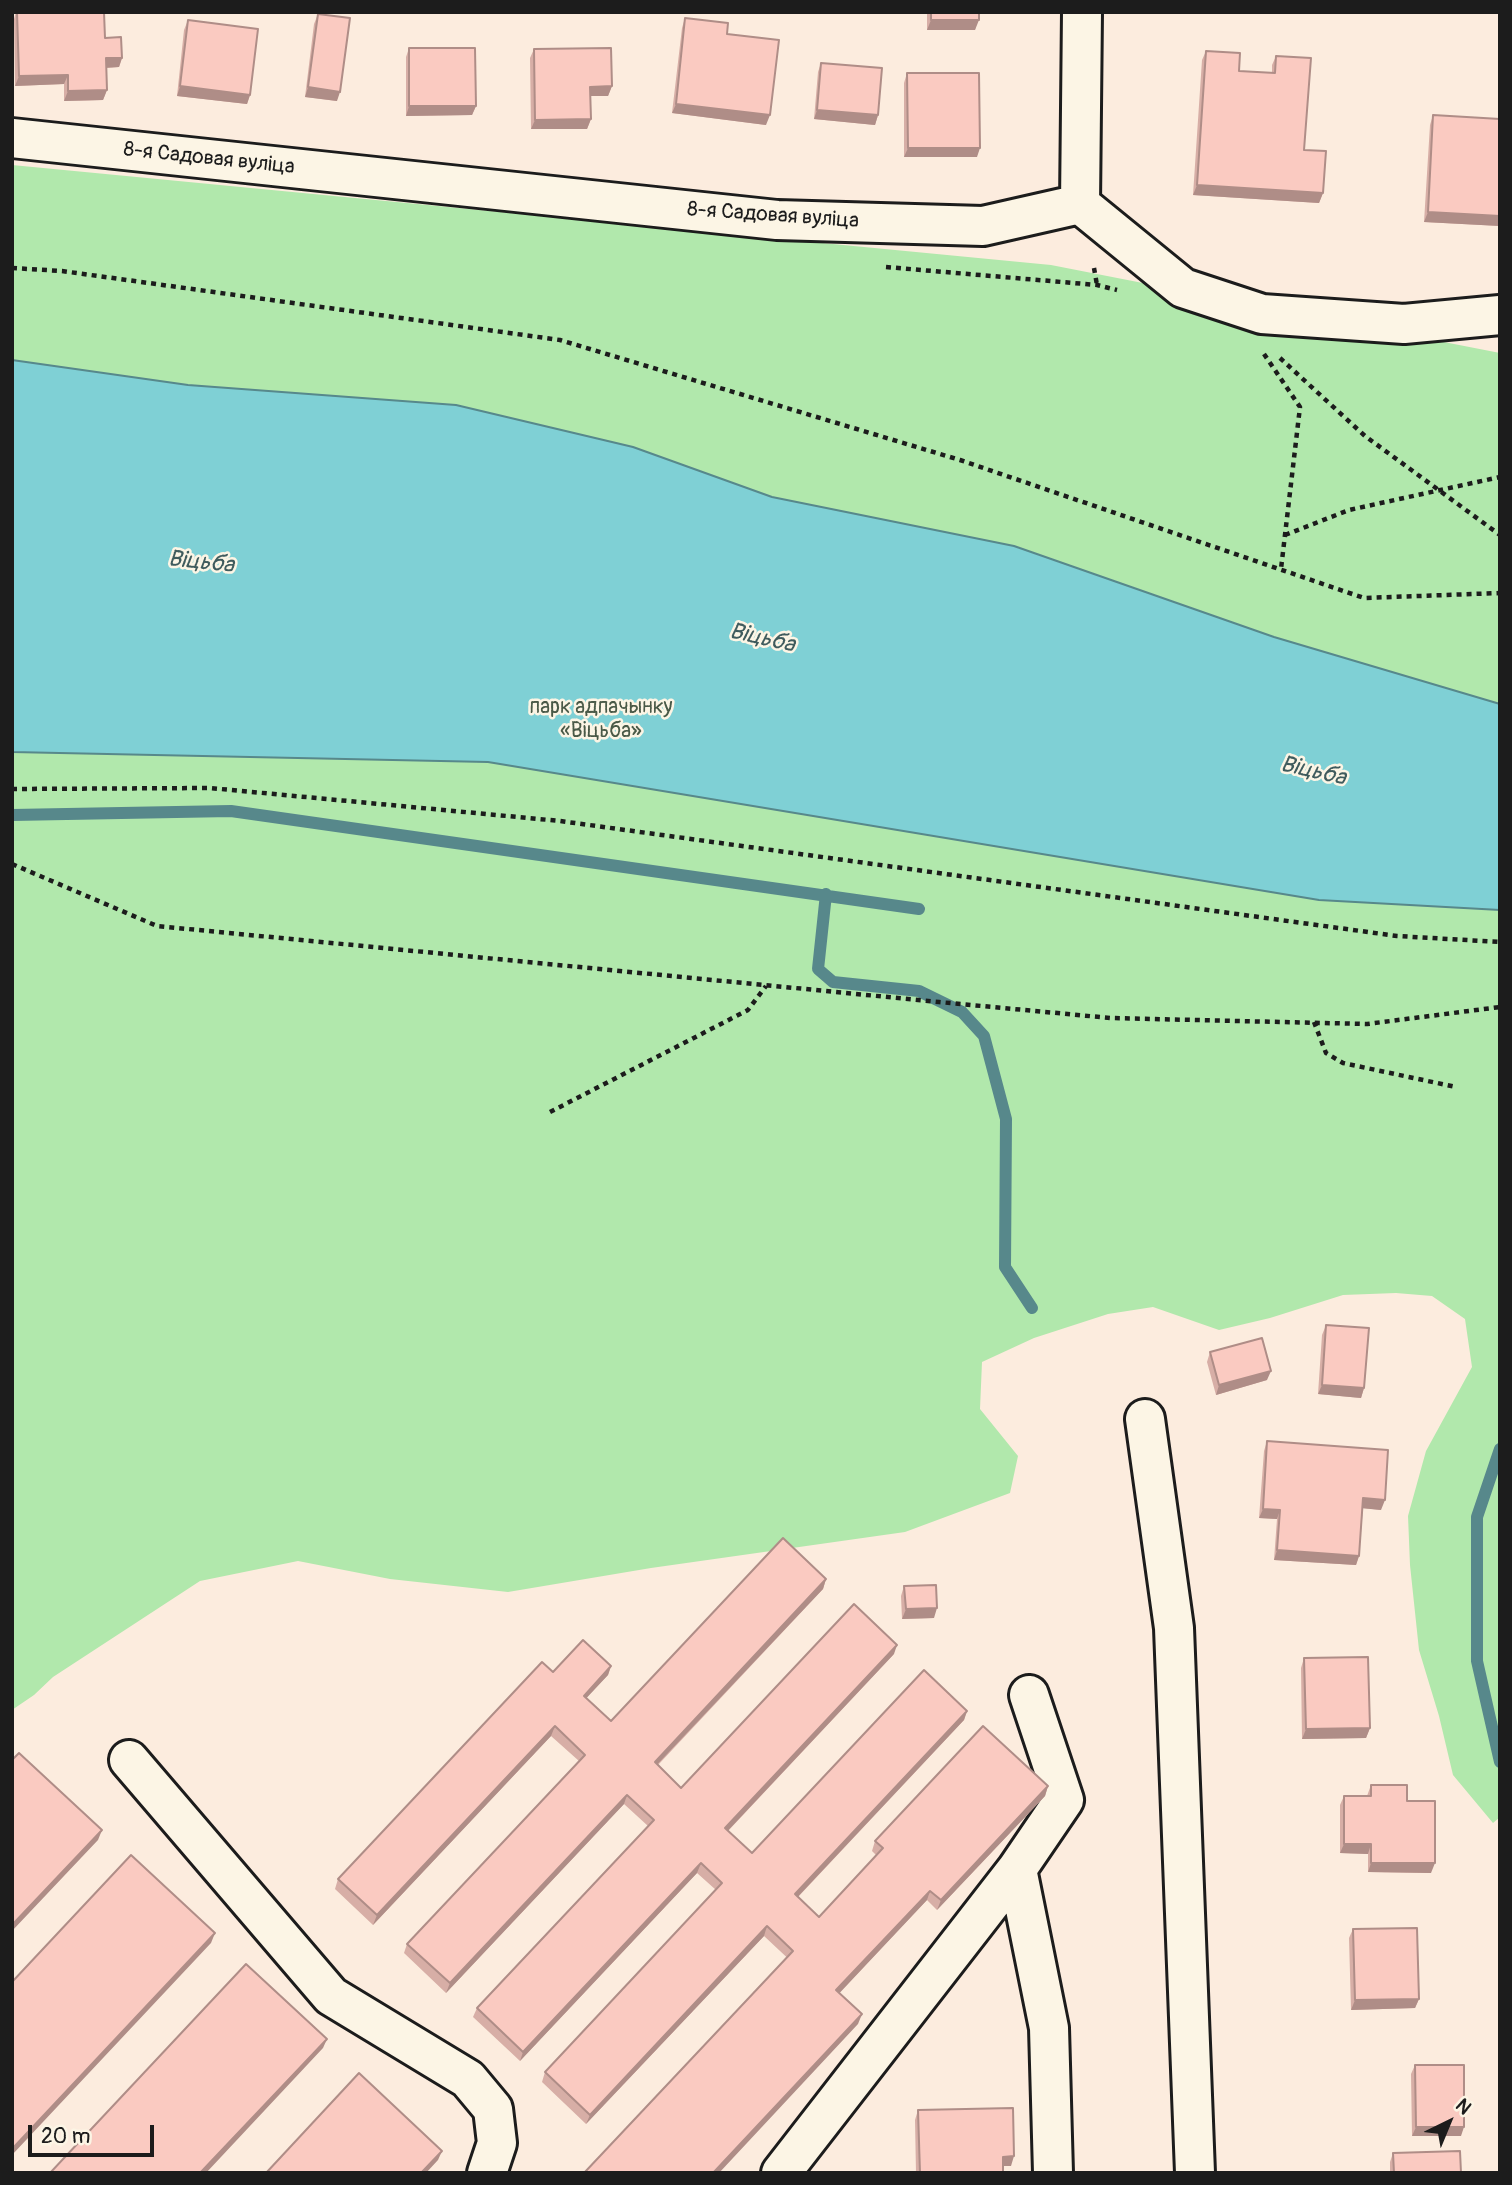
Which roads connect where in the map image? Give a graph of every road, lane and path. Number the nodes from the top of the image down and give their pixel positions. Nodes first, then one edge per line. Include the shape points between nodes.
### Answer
1 (1082, 12) edge
2 (12, 138) edge
3 (1080, 204) junction
4 (882, 267) dead end
5 (12, 268) edge
6 (1122, 292) dead end
7 (1262, 314) junction
8 (1500, 315) edge
9 (1276, 354) dead end
10 (1500, 477) edge
11 (1439, 491) junction
12 (1285, 535) junction
13 (1500, 535) edge
14 (1281, 569) junction
15 (1500, 593) edge
16 (12, 789) edge
17 (12, 864) edge
18 (1500, 942) edge
19 (766, 985) junction
20 (1500, 1007) edge
21 (1314, 1023) junction
22 (1456, 1087) dead end
23 (550, 1112) dead end
24 (1145, 1419) dead end
25 (1029, 1695) dead end
26 (129, 1760) dead end
27 (1017, 1869) junction
28 (487, 2173) edge
29 (781, 2173) edge
30 (1053, 2173) edge
31 (1195, 2173) edge

1 - 3 street
2 - 3 street, 8-я Садовая вуліца via 777,220 983,226
3 - 7 street via 1183,288
4 - 6 path via 1097,285
5 - 14 path via 62,271 560,340 960,460
7 - 8 street via 1404,324
7 - 12 path via 1246,327 1300,407
9 - 11 path via 1365,436
10 - 11 path
11 - 12 path via 1349,510
11 - 13 path
12 - 14 path
14 - 15 path via 1364,598
16 - 18 path via 210,788 560,821 1383,934
17 - 19 path via 157,926
19 - 21 path via 1110,1018
19 - 23 path via 748,1010
20 - 21 path via 1367,1024
21 - 22 path via 1326,1053 1343,1063
24 - 31 street via 1174,1629
25 - 27 street via 1063,1800
26 - 28 street via 331,1996 468,2079 493,2109 497,2143
27 - 29 street
27 - 30 street via 1049,2028

